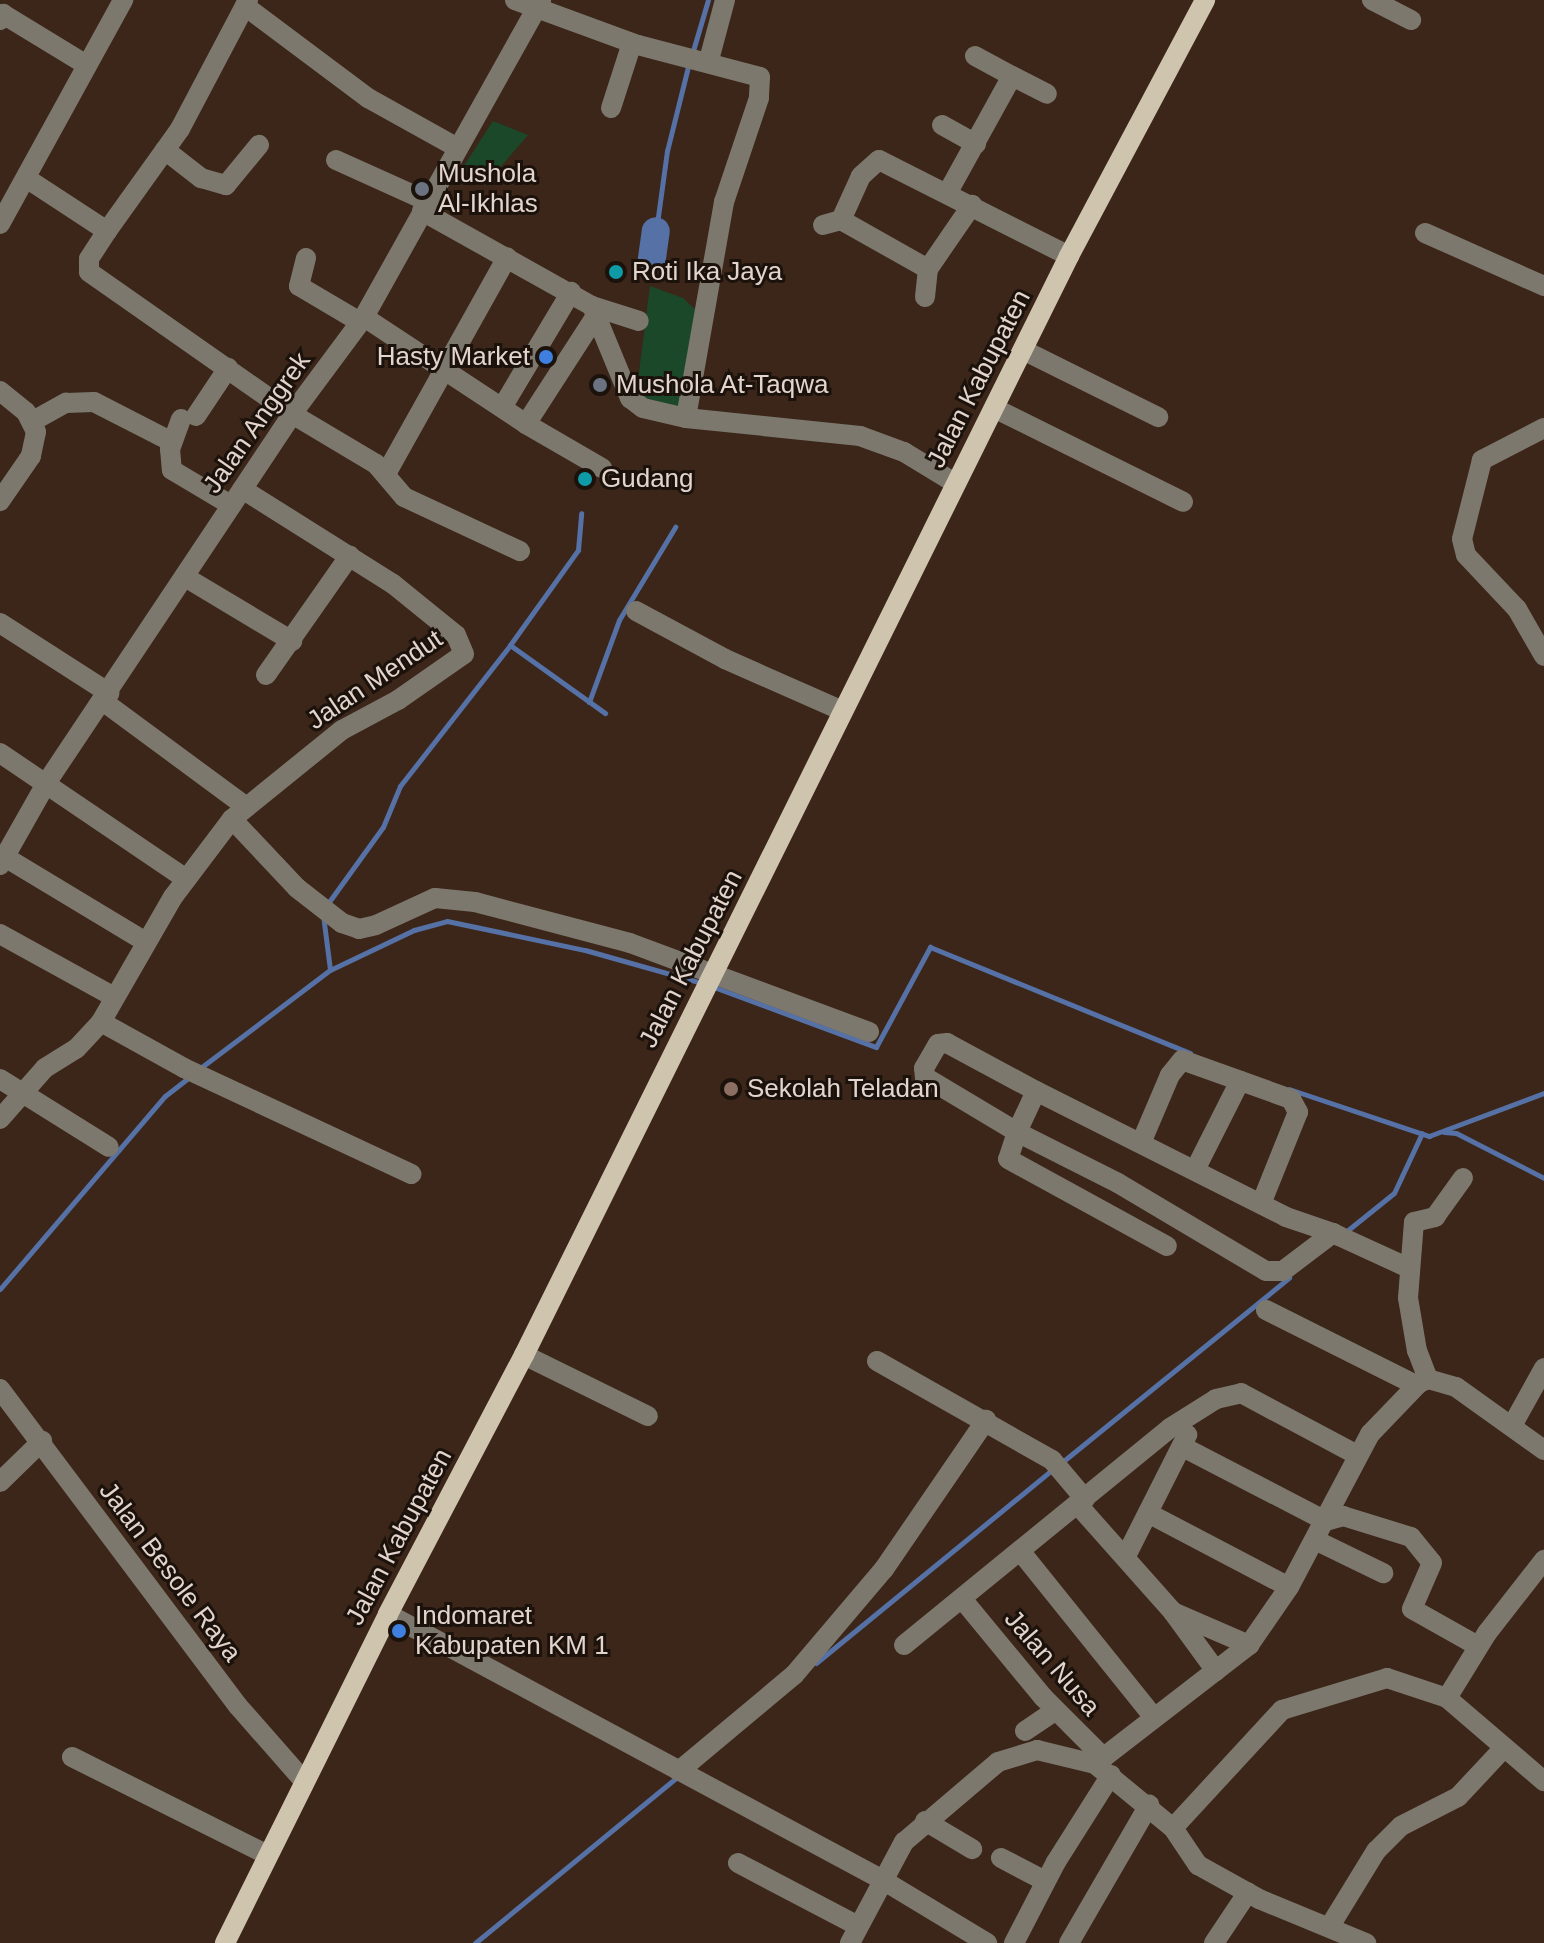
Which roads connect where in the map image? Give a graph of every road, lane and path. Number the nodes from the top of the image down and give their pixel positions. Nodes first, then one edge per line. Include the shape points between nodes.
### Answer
1 (123, 0) edge
2 (515, 0) edge
3 (725, 0) edge
4 (1205, 0) edge
5 (1372, 0) edge
6 (246, 3) edge
7 (538, 5) edge
8 (3, 11) edge
9 (1411, 20) dead end
10 (632, 43) junction
11 (975, 56) dead end
12 (695, 58) junction
13 (85, 64) junction
14 (1012, 76) junction
15 (1047, 94) dead end
16 (611, 108) dead end
17 (942, 125) dead end
18 (976, 144) junction
19 (259, 145) dead end
20 (456, 147) junction
21 (165, 150) junction
22 (336, 160) dead end
23 (26, 178) junction
24 (948, 192) junction
25 (972, 205) junction
26 (424, 206) junction
27 (0, 224) edge
28 (107, 231) junction
29 (1425, 233) dead end
30 (1069, 256) junction
31 (507, 257) junction
32 (306, 258) dead end
33 (928, 269) junction
34 (1544, 286) edge
35 (571, 292) junction
36 (925, 297) dead end
37 (594, 311) junction
38 (362, 319) junction
39 (639, 321) dead end
40 (1023, 350) junction
41 (228, 368) junction
42 (446, 369) junction
43 (0, 391) edge
44 (503, 406) junction
45 (994, 408) junction
46 (292, 414) junction
47 (1158, 417) dead end
48 (686, 418) junction
49 (33, 421) junction
50 (526, 424) junction
51 (1544, 428) edge
52 (172, 442) junction
53 (602, 468) dead end
54 (387, 472) junction
55 (955, 483) junction
56 (236, 497) junction
57 (0, 501) edge
58 (1183, 502) dead end
59 (520, 551) dead end
60 (350, 555) junction
61 (185, 577) junction
62 (636, 611) dead end
63 (0, 623) edge
64 (292, 641) junction
65 (1544, 656) edge
66 (266, 675) dead end
67 (106, 698) junction
68 (843, 711) junction
69 (0, 753) edge
70 (47, 782) junction
71 (238, 812) junction
72 (2, 861) edge
73 (186, 879) junction
74 (0, 934) edge
75 (146, 942) junction
76 (709, 980) junction
77 (114, 997) junction
78 (101, 1022) junction
79 (869, 1032) dead end
80 (0, 1079) edge
81 (1240, 1081) junction
82 (1036, 1091) junction
83 (23, 1093) junction
84 (0, 1119) edge
85 (1017, 1132) junction
86 (1141, 1143) junction
87 (109, 1147) dead end
88 (1195, 1170) junction
89 (411, 1174) dead end
90 (1463, 1178) dead end
91 (1261, 1204) junction
92 (1341, 1237) junction
93 (1167, 1246) dead end
94 (1409, 1268) junction
95 (1266, 1310) dead end
96 (524, 1355) junction
97 (877, 1361) dead end
98 (1544, 1368) edge
99 (1422, 1382) junction
100 (0, 1389) edge
101 (1196, 1411) junction
102 (648, 1416) dead end
103 (986, 1420) junction
104 (1513, 1424) junction
105 (42, 1441) junction
106 (1183, 1447) junction
107 (1544, 1450) edge
108 (1357, 1455) junction
109 (0, 1482) edge
110 (1082, 1502) junction
111 (1148, 1513) junction
112 (1326, 1521) junction
113 (1315, 1540) junction
114 (1021, 1552) junction
115 (1126, 1556) junction
116 (1544, 1560) edge
117 (1383, 1573) dead end
118 (1289, 1587) junction
119 (963, 1600) junction
120 (1173, 1612) junction
121 (388, 1614) junction
122 (904, 1645) dead end
123 (1249, 1645) junction
124 (1478, 1646) junction
125 (1216, 1671) junction
126 (1447, 1698) junction
127 (1055, 1711) junction
128 (1153, 1716) junction
129 (1025, 1731) dead end
130 (1502, 1750) junction
131 (72, 1757) dead end
132 (1103, 1766) junction
133 (685, 1774) junction
134 (304, 1781) junction
135 (1544, 1781) edge
136 (1149, 1805) junction
137 (925, 1821) junction
138 (1173, 1828) junction
139 (972, 1849) dead end
140 (268, 1855) junction
141 (1001, 1858) dead end
142 (738, 1863) dead end
143 (881, 1879) junction
144 (1045, 1881) junction
145 (1248, 1892) junction
146 (1330, 1926) junction
147 (854, 1935) edge
148 (225, 1943) edge
149 (987, 1943) edge
150 (1014, 1943) edge
151 (1069, 1943) edge
152 (1214, 1943) edge
153 (1366, 1943) edge

1 - 13 street
2 - 7 street
3 - 12 street
4 - 30 main road, Jalan Kabupaten
5 - 9 street
6 - 20 street via 368,98
6 - 21 street
7 - 10 street
7 - 20 street, Jalan Anggrek
8 - 13 street
10 - 12 street
10 - 16 street
11 - 14 street
12 - 48 street via 755,72 762,86 724,202
13 - 23 street
14 - 15 street
14 - 18 street
17 - 18 street
18 - 24 street
19 - 21 street via 226,185 201,178
20 - 26 street, Jalan Anggrek
21 - 28 street
22 - 26 street
23 - 27 street
23 - 28 street
24 - 25 street
24 - 33 street via 879,160 861,176 832,222
25 - 30 street
25 - 33 street
26 - 31 street
26 - 38 street, Jalan Anggrek
28 - 41 street via 89,259 89,272
29 - 34 street
30 - 40 main road, Jalan Kabupaten
31 - 35 street
31 - 42 street
32 - 38 street via 299,286
33 - 36 street
35 - 37 street
35 - 44 street
37 - 39 street
37 - 48 street via 638,405
37 - 50 street
38 - 42 street
38 - 46 street, Jalan Anggrek
40 - 45 main road, Jalan Kabupaten
40 - 47 street
41 - 46 street
41 - 52 street
42 - 44 street
42 - 54 street
43 - 49 street
44 - 50 street
45 - 55 main road, Jalan Kabupaten
45 - 58 street
46 - 54 street
46 - 56 street, Jalan Anggrek
48 - 55 street via 860,436 904,452
49 - 52 street via 66,403 94,402
49 - 57 street via 31,456
50 - 53 street
51 - 65 street via 1482,460 1462,539 1466,555 1517,609
52 - 56 street, Jalan Mendut via 172,470
54 - 59 street via 404,497
55 - 68 main road, Jalan Kabupaten
56 - 60 street, Jalan Mendut
56 - 61 street, Jalan Anggrek
60 - 64 street
60 - 71 street, Jalan Mendut via 456,635 464,654 421,686 342,730
61 - 64 street
61 - 67 street, Jalan Anggrek
62 - 68 street via 725,659
63 - 67 street
64 - 66 street
67 - 70 street, Jalan Anggrek
67 - 71 street
68 - 76 main road, Jalan Kabupaten
69 - 70 street
70 - 72 street, Jalan Anggrek
70 - 73 street
71 - 73 street
71 - 76 street via 324,909 359,929 435,898 456,899 630,943
72 - 75 street
73 - 75 street
74 - 77 street
75 - 77 street
76 - 79 street
76 - 96 main road, Jalan Kabupaten
77 - 78 street
78 - 83 street
78 - 89 street via 184,1068
80 - 83 street
81 - 86 street via 1182,1060 1170,1075
81 - 88 street
81 - 91 street via 1297,1105
82 - 85 street
82 - 85 street via 947,1043 938,1044 924,1068 925,1077
82 - 86 street
83 - 84 street
83 - 87 street
85 - 92 street via 1118,1183 1266,1271 1283,1271
85 - 93 street via 1008,1159
86 - 88 street
88 - 91 street
90 - 94 street via 1435,1217 1415,1220
91 - 92 street
92 - 94 street
94 - 99 street via 1409,1307
95 - 99 street
96 - 102 street
96 - 121 main road, Jalan Kabupaten
97 - 103 street
98 - 104 street
99 - 104 street via 1456,1387
99 - 108 street
100 - 105 street, Jalan Besole Raya
101 - 106 street
101 - 108 street via 1241,1393
101 - 110 street
103 - 110 street via 1055,1464
103 - 133 street via 884,1569 794,1675
104 - 107 street
105 - 109 street
105 - 134 street, Jalan Besole Raya via 238,1706
106 - 111 street
106 - 112 street
108 - 112 street
110 - 114 street
110 - 115 street
111 - 115 street
111 - 118 street
112 - 113 street
112 - 124 street via 1343,1516 1411,1537 1432,1563 1412,1609
113 - 117 street
113 - 118 street
114 - 119 street
114 - 128 street
115 - 120 street
116 - 124 street
118 - 123 street
119 - 122 street
119 - 127 street, Jalan Nusa
120 - 123 street
120 - 125 street
121 - 133 street
121 - 134 main road, Jalan Kabupaten
123 - 125 street
124 - 126 street
125 - 128 street
126 - 130 street
126 - 138 street via 1387,1678 1282,1710
127 - 129 street
127 - 132 street, Jalan Nusa
128 - 132 street
130 - 135 street
130 - 146 street via 1458,1797 1401,1826 1376,1851
131 - 140 street
132 - 136 street, Jalan Nusa
132 - 137 street via 1050,1751 1016,1753
132 - 144 street
133 - 143 street
134 - 140 main road, Jalan Kabupaten
136 - 138 street, Jalan Nusa
136 - 151 street
137 - 139 street
137 - 143 street via 904,1842
138 - 145 street, Jalan Nusa via 1198,1865
140 - 148 main road, Jalan Kabupaten
141 - 144 street
142 - 147 street
143 - 147 street
143 - 149 street
144 - 150 street
145 - 146 street, Jalan Nusa
145 - 152 street
146 - 153 street, Jalan Nusa

